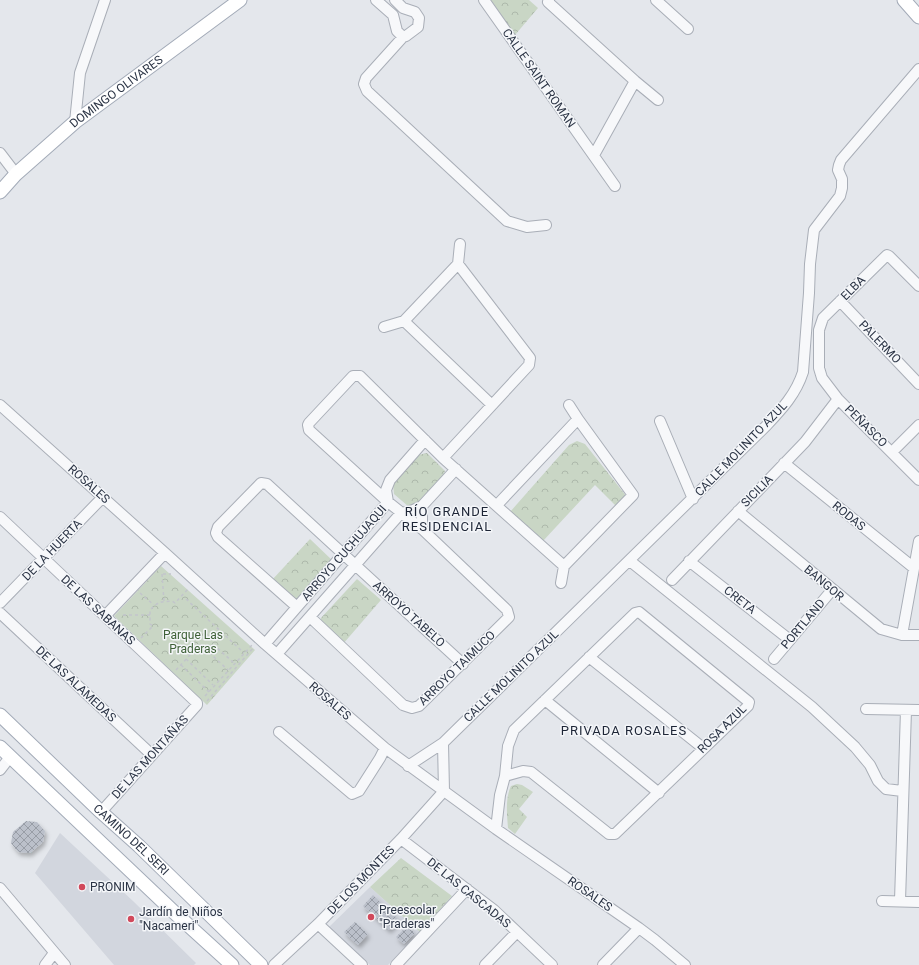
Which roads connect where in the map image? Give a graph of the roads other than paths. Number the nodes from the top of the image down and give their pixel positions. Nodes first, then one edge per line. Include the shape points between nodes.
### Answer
1 (105, 0) edge
2 (240, 0) edge
3 (376, 0) edge
4 (395, 0) edge
5 (484, 0) edge
6 (656, 0) edge
7 (904, 0) edge
8 (548, 1) edge
9 (919, 17) edge
10 (688, 29) dead end
11 (403, 37) junction
12 (919, 69) edge
13 (635, 81) junction
14 (658, 100) dead end
15 (75, 122) junction
16 (0, 153) edge
17 (594, 155) junction
18 (16, 174) junction
19 (615, 186) dead end
20 (0, 192) edge
21 (546, 225) dead end
22 (460, 244) dead end
23 (458, 264) junction
24 (919, 286) edge
25 (840, 301) junction
26 (404, 321) junction
27 (384, 327) dead end
28 (819, 368) joint
29 (919, 384) edge
30 (838, 399) junction
31 (0, 405) edge
32 (492, 405) junction
33 (569, 405) dead end
34 (578, 419) junction
35 (660, 421) dead end
36 (919, 424) edge
37 (425, 440) junction
38 (892, 452) junction
39 (443, 458) junction
40 (784, 463) junction
41 (456, 469) junction
42 (919, 480) edge
43 (103, 497) junction
44 (693, 499) junction
45 (388, 502) junction
46 (497, 505) junction
47 (422, 506) junction
48 (738, 511) junction
49 (401, 513) junction
50 (0, 517) edge
51 (422, 528) junction
52 (919, 541) edge
53 (165, 553) junction
54 (342, 554) junction
55 (43, 559) junction
56 (630, 561) junction
57 (689, 561) junction
58 (354, 565) junction
59 (564, 566) junction
60 (914, 568) junction
61 (672, 580) dead end
62 (561, 583) dead end
63 (832, 590) junction
64 (0, 603) edge
65 (297, 607) junction
66 (0, 613) edge
67 (105, 616) junction
68 (310, 617) junction
69 (902, 635) junction
70 (919, 635) edge
71 (790, 640) junction
72 (265, 644) junction
73 (276, 654) junction
74 (589, 657) junction
75 (774, 658) dead end
76 (463, 664) junction
77 (545, 700) junction
78 (202, 701) joint
79 (866, 709) dead end
80 (906, 710) junction
81 (919, 710) edge
82 (0, 715) edge
83 (279, 732) dead end
84 (443, 743) junction
85 (0, 747) edge
86 (385, 748) junction
87 (703, 748) junction
88 (152, 754) junction
89 (10, 757) junction
90 (408, 766) junction
91 (0, 770) edge
92 (505, 776) junction
93 (444, 791) junction
94 (902, 791) junction
95 (658, 793) junction
96 (101, 812) junction
97 (496, 829) junction
98 (401, 839) junction
99 (0, 888) edge
100 (466, 889) junction
101 (882, 900) dead end
102 (900, 901) junction
103 (919, 902) edge
104 (177, 915) junction
105 (318, 924) junction
106 (639, 928) junction
107 (517, 932) junction
108 (54, 952) junction
109 (45, 965) edge
110 (65, 965) edge
111 (216, 965) edge
112 (232, 965) edge
113 (261, 965) edge
114 (274, 965) edge
115 (362, 965) edge
116 (396, 965) edge
117 (485, 965) edge
118 (552, 965) edge
119 (603, 965) edge
120 (686, 965) edge

1 - 15 street via 80,74
2 - 15 main road, DOMINGO OLIVARES
3 - 11 street via 393,15 397,31
4 - 11 street via 403,8 415,12 419,18 418,27
5 - 17 street, CALLE SAINT ROMAN
6 - 10 street
7 - 9 main road
8 - 13 street
11 - 21 street via 366,78 364,84 367,91 507,221 527,227
12 - 44 street, CALLE MOLINITO AZUL via 841,160 838,170 842,180 840,196 814,230 803,372 799,384 782,409
13 - 14 street
13 - 17 street
15 - 18 main road, DOMINGO OLIVARES
16 - 18 street
17 - 19 street, CALLE SAINT ROMAN
18 - 20 main road, DOMINGO OLIVARES
22 - 23 street
23 - 26 street
23 - 32 street via 530,358 529,365
24 - 25 street, ELBA via 887,255
25 - 28 street, ELBA via 821,323
25 - 29 street, PALERMO
26 - 27 street
26 - 32 street
28 - 30 street, PEÑASCO via 822,378
30 - 38 street, PEÑASCO
30 - 40 street, SICILIA via 814,432
31 - 43 street, ROSALES
32 - 39 street
33 - 34 street
34 - 46 street
34 - 59 street via 636,494
35 - 44 street
36 - 38 street
37 - 39 street
37 - 45 street, ARROYO CUCHUJAQUI via 390,480 386,490
37 - 45 street, ARROYO TAIMUCO via 357,375 351,377 309,423 309,430
38 - 42 street, PEÑASCO
39 - 41 street
40 - 48 street, SICILIA
40 - 60 street, RODAS
41 - 46 street
41 - 47 street, ARROYO CUCHUJAQUI
43 - 53 street, ROSALES
43 - 55 street, DE LA HUERTA
44 - 56 street, CALLE MOLINITO AZUL
45 - 49 street, ARROYO TAIMUCO
45 - 54 street, ARROYO CUCHUJAQUI
46 - 59 street
47 - 49 street, ARROYO CUCHUJAQUI
47 - 51 street
48 - 57 street, SICILIA
48 - 63 street, BANGOR
49 - 51 street, ARROYO TAIMUCO
49 - 58 street, ARROYO CUCHUJAQUI
50 - 55 street, DE LAS SABANAS
51 - 76 street, ARROYO TAIMUCO via 509,612 507,620
52 - 60 street
53 - 67 street
53 - 72 street, ROSALES
54 - 58 street, ARROYO TABELO
54 - 65 street, ARROYO CUCHUJAQUI
54 - 65 street, ARROYO TABELO via 263,483 258,485 218,527 218,537
55 - 64 street, DE LA HUERTA
55 - 67 street, DE LAS SABANAS
56 - 84 street, CALLE MOLINITO AZUL
56 - 94 street via 812,707 856,747 886,789
57 - 61 street, SICILIA
57 - 71 street, CRETA
58 - 68 street, ARROYO CUCHUJAQUI
58 - 76 street, ARROYO TABELO
59 - 62 street
60 - 69 street
63 - 69 street, BANGOR via 881,629
63 - 71 street, PORTLAND
65 - 72 street, ARROYO CUCHUJAQUI
66 - 88 street, DE LAS ALAMEDAS
67 - 78 street, DE LAS SABANAS
68 - 73 street, ARROYO CUCHUJAQUI
68 - 76 street, ARROYO TAIMUCO via 408,707 419,706
69 - 70 street, BANGOR
71 - 75 street, PORTLAND
72 - 73 street, ROSALES
73 - 86 street, ROSALES
74 - 77 street
74 - 87 street
74 - 87 street, ROSA AZUL via 633,614 639,612 749,702 748,706
77 - 92 street via 514,730 508,746
77 - 95 street
78 - 88 street, DE LAS MONTAÑAS
79 - 80 street
80 - 81 street
80 - 94 street
82 - 96 main road, CAMINO DEL SERI
83 - 86 street via 352,794 359,791
84 - 90 street, CALLE MOLINITO AZUL
84 - 93 street
85 - 89 main road, CAMINO DEL SERI
86 - 90 street, ROSALES
87 - 95 street, ROSA AZUL
88 - 96 street, DE LAS MONTAÑAS
89 - 91 street
89 - 104 main road, CAMINO DEL SERI
90 - 93 street, ROSALES
92 - 95 street, ROSA AZUL via 524,771 531,772 609,834 617,833
92 - 97 street
93 - 97 street, ROSALES
93 - 98 street, DE LOS MONTES
94 - 102 street
96 - 113 main road, CAMINO DEL SERI
97 - 106 street, ROSALES
98 - 100 street, DE LAS CASCADAS
98 - 105 street, DE LOS MONTES
99 - 108 street
100 - 107 street, DE LAS CASCADAS
100 - 116 street
101 - 102 street
102 - 103 street
104 - 111 main road via 210,953
104 - 112 main road, CAMINO DEL SERI
105 - 114 street, DE LOS MONTES
105 - 115 street
106 - 119 street
106 - 120 street, ROSALES
107 - 117 street
107 - 118 street, DE LAS CASCADAS
108 - 109 street
108 - 110 street

